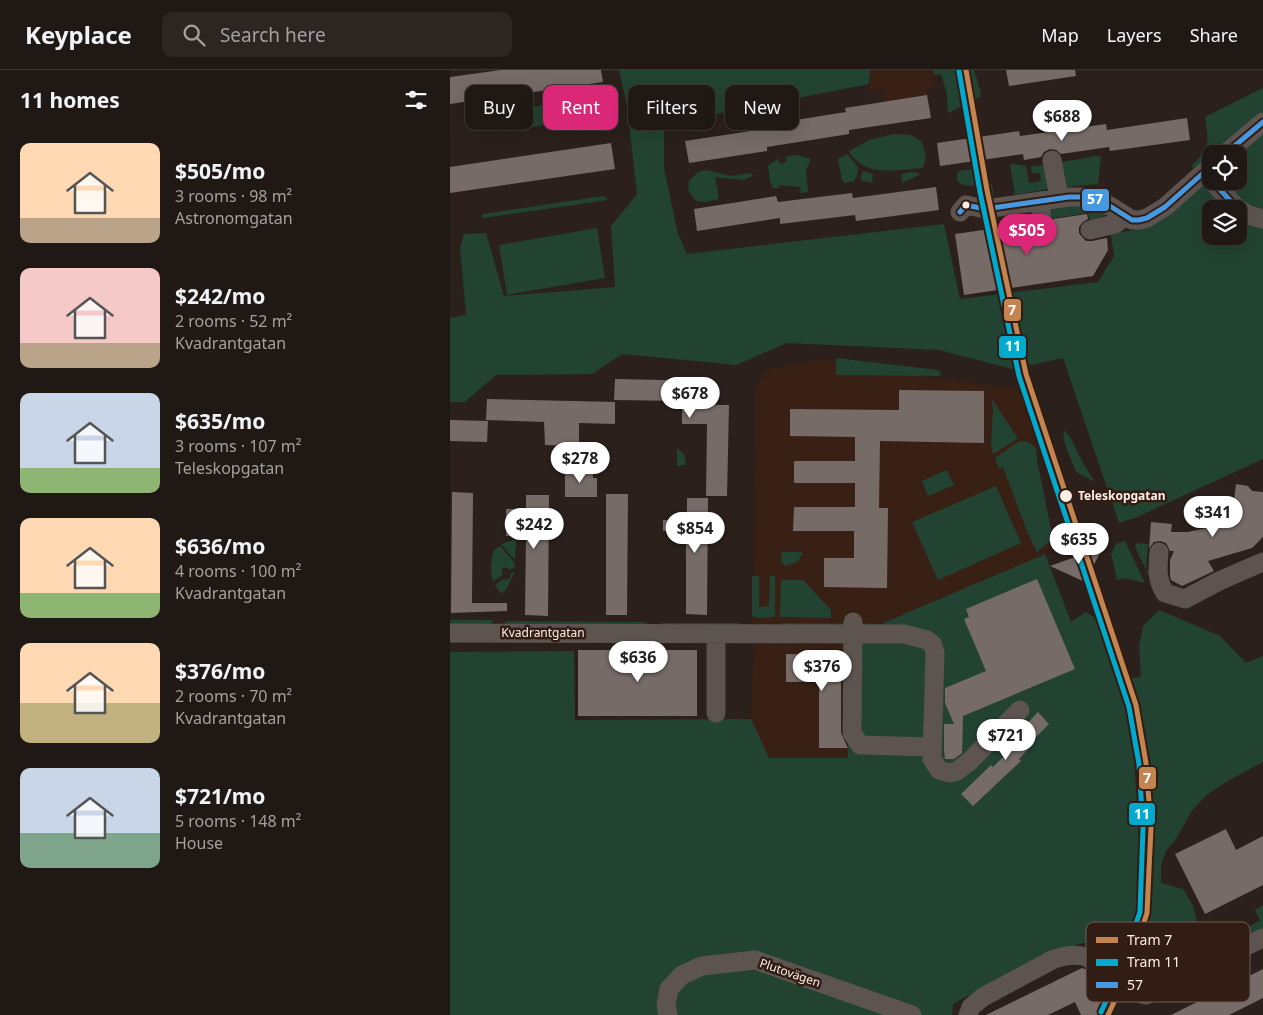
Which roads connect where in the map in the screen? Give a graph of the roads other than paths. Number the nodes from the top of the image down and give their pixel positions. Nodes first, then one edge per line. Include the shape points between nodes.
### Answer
1 (1263, 122) edge
2 (1236, 145) edge
3 (1052, 160) dead end
4 (1202, 181) edge
5 (1059, 198) junction
6 (1040, 201) junction
7 (960, 212) dead end
8 (1247, 214) edge
9 (1126, 216) junction
10 (1263, 219) edge
11 (1042, 221) dead end
12 (1090, 230) dead end
13 (1159, 552) dead end
14 (1263, 562) edge
15 (853, 628) junction
16 (450, 632) edge
17 (716, 634) junction
18 (1020, 710) dead end
19 (716, 714) dead end
20 (932, 746) junction
21 (1263, 938) edge
22 (1250, 944) edge
23 (1086, 957) edge
24 (668, 1015) edge
25 (912, 1015) edge
26 (968, 1015) edge

1 - 2 street
3 - 5 street
4 - 9 street via 1147,218 1139,220
5 - 6 street
5 - 9 street via 1094,198
6 - 7 street via 985,209 966,205
6 - 11 street
8 - 10 street
9 - 12 street via 1115,224
13 - 14 street via 1160,585 1165,593 1185,599
15 - 17 street, Kvadrantgatan
15 - 20 street, Kvadrantgatan via 918,636 933,645
15 - 20 street via 852,733 860,745
16 - 17 street, Kvadrantgatan
17 - 19 street
18 - 20 street via 957,772 936,768
21 - 22 street
23 - 26 street via 1074,954 1054,959 982,997 971,1007
24 - 25 street, Plutovägen via 669,989 682,975 702,966 755,960

